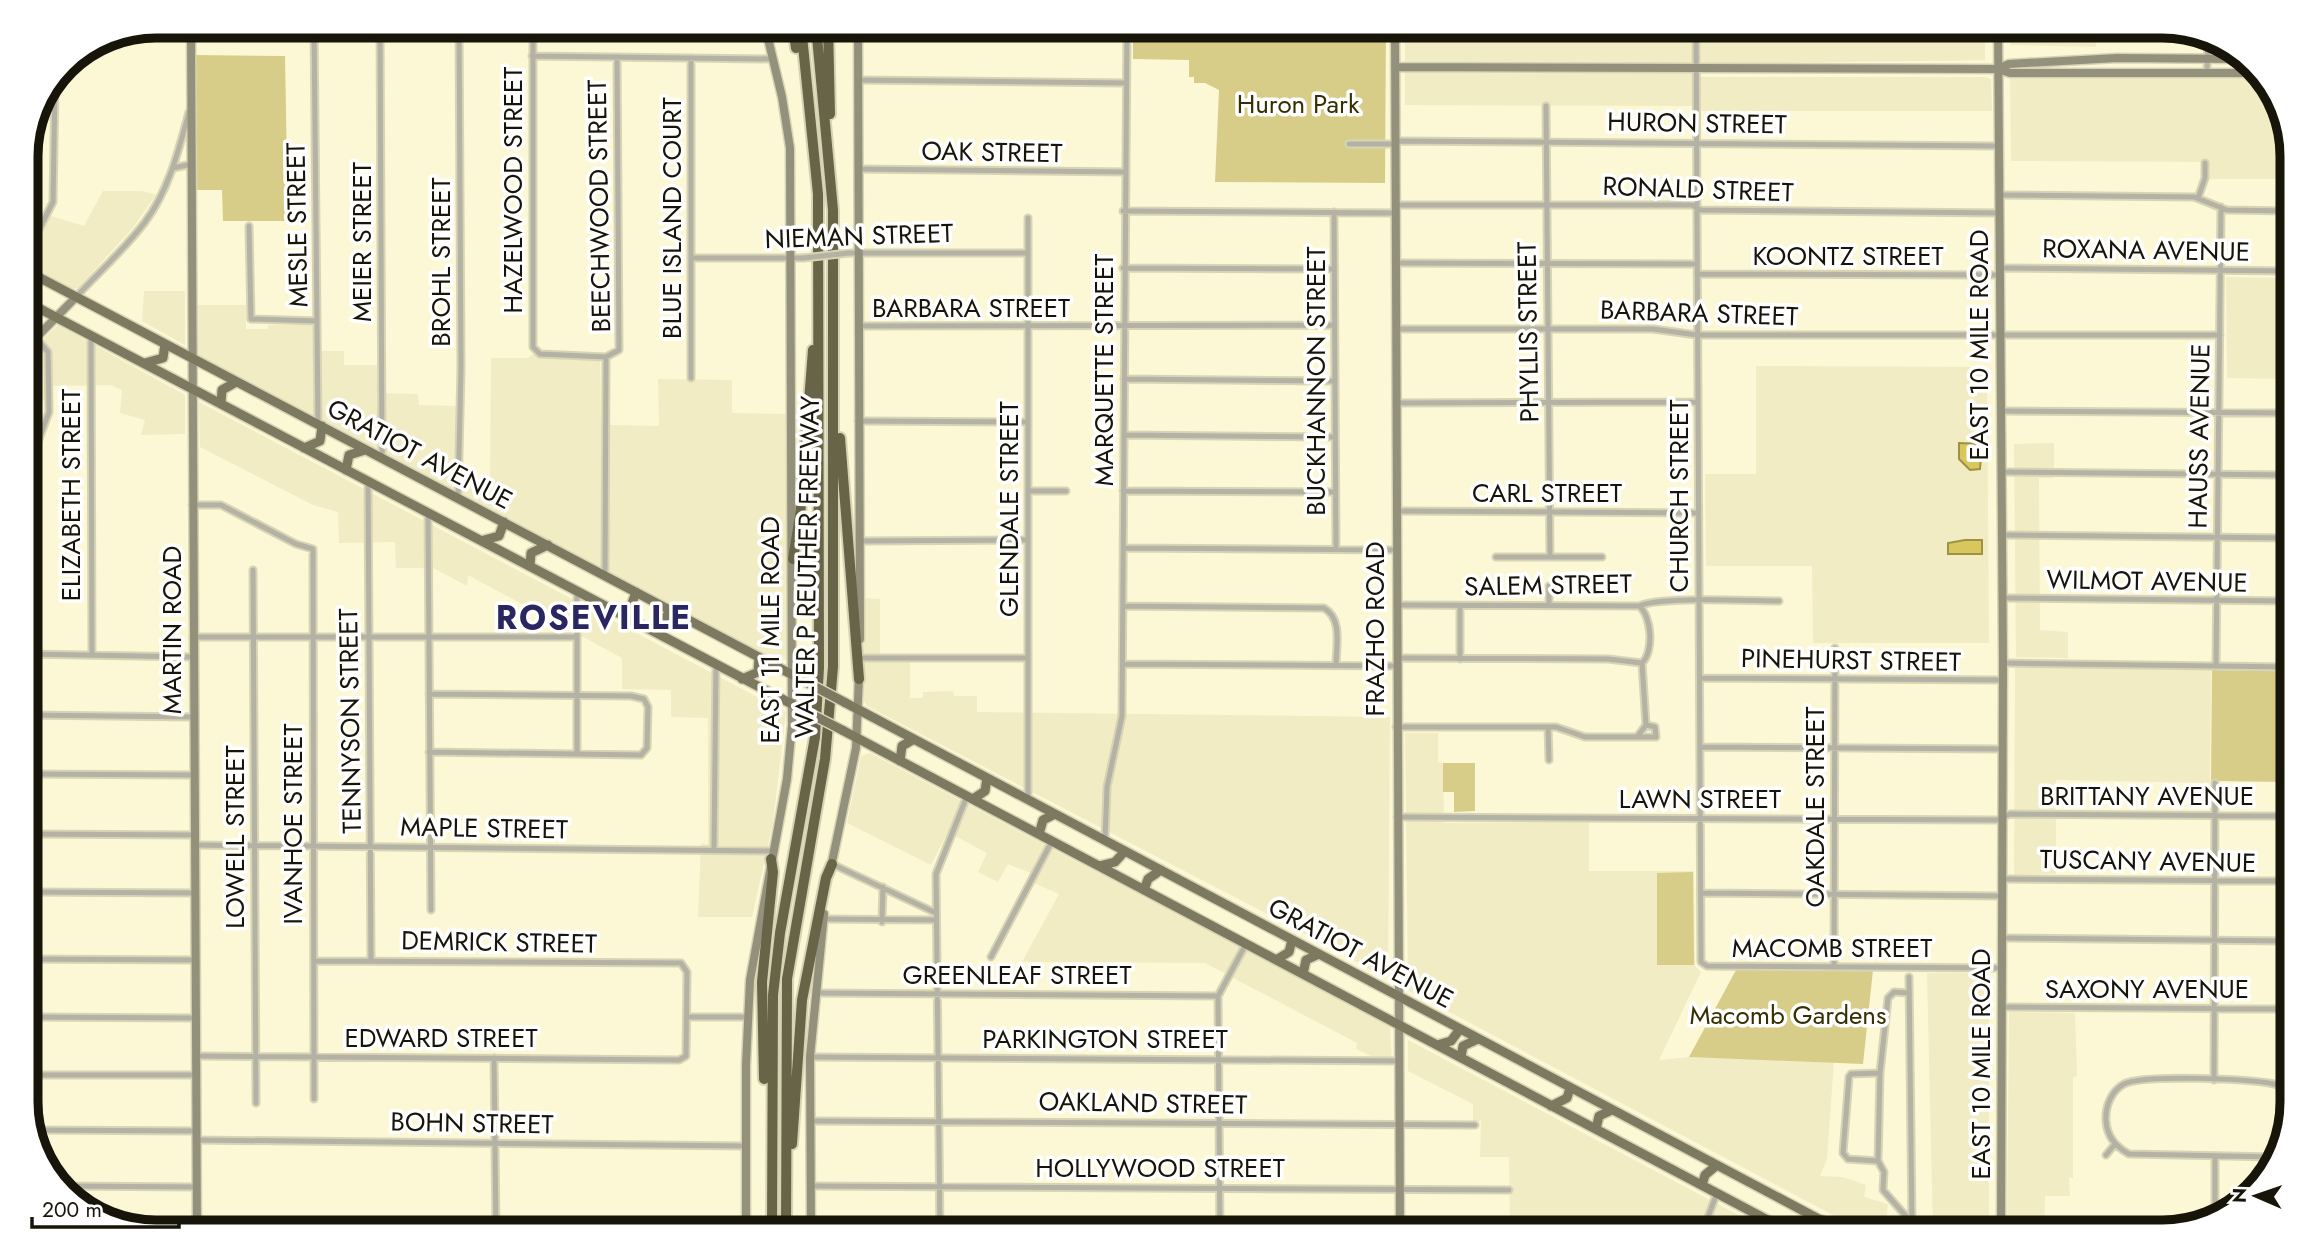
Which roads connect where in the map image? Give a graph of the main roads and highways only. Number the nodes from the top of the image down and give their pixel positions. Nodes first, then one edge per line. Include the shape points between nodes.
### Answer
1 (191, 38) edge
2 (768, 38) edge
3 (795, 38) edge
4 (802, 38) edge
5 (817, 38) edge
6 (828, 38) edge
7 (858, 38) edge
8 (1395, 38) edge
9 (1998, 38) edge
10 (2102, 58) junction
11 (2147, 58) junction
12 (2230, 60) edge
13 (1395, 67) junction
14 (1998, 69) junction
15 (2121, 71) junction
16 (2064, 73) junction
17 (2245, 73) edge
18 (814, 137) junction
19 (828, 141) junction
20 (819, 228) junction
21 (39, 278) edge
22 (76, 297) junction
23 (39, 309) edge
24 (55, 317) junction
25 (39, 335) edge
26 (165, 344) junction
27 (834, 358) junction
28 (192, 359) junction
29 (144, 363) junction
30 (236, 382) junction
31 (192, 388) junction
32 (221, 403) junction
33 (320, 425) junction
34 (304, 448) junction
35 (365, 450) junction
36 (346, 470) junction
37 (503, 522) junction
38 (482, 540) junction
39 (548, 545) junction
40 (793, 559) junction
41 (530, 565) junction
42 (636, 592) junction
43 (615, 610) junction
44 (676, 612) junction
45 (658, 633) junction
46 (760, 657) junction
47 (793, 675) junction
48 (742, 678) junction
49 (859, 679) junction
50 (793, 705) junction
51 (858, 709) junction
52 (857, 738) junction
53 (914, 739) junction
54 (900, 761) junction
55 (987, 778) junction
56 (970, 797) junction
57 (1055, 814) junction
58 (1039, 834) junction
59 (1125, 851) junction
60 (772, 855) junction
61 (832, 864) junction
62 (1099, 866) junction
63 (1161, 870) junction
64 (1144, 890) junction
65 (1292, 940) junction
66 (1319, 954) junction
67 (1276, 960) junction
68 (1303, 974) junction
69 (1398, 996) junction
70 (1398, 1024) junction
71 (1460, 1029) junction
72 (1478, 1039) junction
73 (1437, 1045) junction
74 (1461, 1058) junction
75 (1570, 1087) junction
76 (1551, 1105) junction
77 (1612, 1110) junction
78 (1596, 1129) junction
79 (772, 1163) junction
80 (1717, 1165) junction
81 (1702, 1185) junction
82 (1822, 1220) edge
83 (197, 1221) edge
84 (746, 1221) edge
85 (772, 1221) edge
86 (787, 1221) edge
87 (788, 1221) edge
88 (811, 1221) edge
89 (1400, 1221) edge
90 (1770, 1221) edge
91 (2001, 1221) edge

1 - 28 main road, MARTIN ROAD
2 - 40 main road, EAST 11 MILE ROAD via 790,148
3 - 18 highway via 802,95
4 - 18 highway, WALTER P REUTHER FREEWAY
5 - 19 highway, WALTER P REUTHER FREEWAY
6 - 19 highway
7 - 49 main road via 854,252
8 - 13 main road, FRAZHO ROAD
9 - 14 main road, EAST 10 MILE ROAD
10 - 11 main road
10 - 14 main road via 2009,64
10 - 16 main road via 2065,65
11 - 12 main road
11 - 15 main road via 2149,67
13 - 14 main road
13 - 69 main road, FRAZHO ROAD
14 - 16 main road via 2010,74
14 - 91 main road, EAST 10 MILE ROAD
15 - 16 main road
15 - 17 main road
18 - 20 highway, WALTER P REUTHER FREEWAY
19 - 27 highway, WALTER P REUTHER FREEWAY
20 - 40 highway via 805,462
20 - 79 highway, WALTER P REUTHER FREEWAY via 819,668 810,771 774,985
21 - 22 main road, GRATIOT AVENUE
22 - 24 main road
22 - 26 main road, GRATIOT AVENUE
23 - 24 main road, GRATIOT AVENUE
24 - 25 main road
24 - 29 main road, GRATIOT AVENUE
26 - 28 main road, GRATIOT AVENUE
26 - 29 main road via 163,358
27 - 49 highway
27 - 86 highway, WALTER P REUTHER FREEWAY via 832,685 825,759 786,989
28 - 30 main road, GRATIOT AVENUE
28 - 31 main road, MARTIN ROAD
29 - 31 main road, GRATIOT AVENUE
30 - 32 main road via 222,390
30 - 33 main road, GRATIOT AVENUE
31 - 32 main road, GRATIOT AVENUE
31 - 83 main road, MARTIN ROAD
32 - 34 main road, GRATIOT AVENUE
33 - 34 main road via 320,441
33 - 35 main road, GRATIOT AVENUE
34 - 36 main road, GRATIOT AVENUE
35 - 36 main road via 349,455
35 - 37 main road, GRATIOT AVENUE
36 - 38 main road, GRATIOT AVENUE
37 - 38 main road via 499,536
37 - 39 main road, GRATIOT AVENUE
38 - 41 main road, GRATIOT AVENUE
39 - 41 main road via 531,553
39 - 42 main road, GRATIOT AVENUE
40 - 47 main road, EAST 11 MILE ROAD
41 - 43 main road, GRATIOT AVENUE
42 - 43 main road via 631,606
42 - 44 main road, GRATIOT AVENUE
43 - 45 main road, GRATIOT AVENUE
44 - 45 main road via 660,619
44 - 46 main road, GRATIOT AVENUE
45 - 48 main road, GRATIOT AVENUE
46 - 47 main road, GRATIOT AVENUE
46 - 48 main road via 758,671
47 - 50 main road, EAST 11 MILE ROAD
47 - 51 main road, GRATIOT AVENUE, bridge
48 - 50 main road, GRATIOT AVENUE
49 - 51 main road
50 - 52 main road, GRATIOT AVENUE, bridge
50 - 60 main road, EAST 11 MILE ROAD via 790,755
51 - 52 main road
51 - 53 main road, GRATIOT AVENUE
52 - 54 main road, GRATIOT AVENUE
52 - 61 main road
53 - 54 main road via 902,746
53 - 55 main road, GRATIOT AVENUE
54 - 56 main road, GRATIOT AVENUE
55 - 56 main road via 985,791
55 - 57 main road, GRATIOT AVENUE
56 - 58 main road, GRATIOT AVENUE
57 - 58 main road via 1043,820
57 - 59 main road, GRATIOT AVENUE
58 - 62 main road, GRATIOT AVENUE
59 - 62 main road via 1115,862
59 - 63 main road, GRATIOT AVENUE
60 - 79 highway via 761,982 765,1109
60 - 84 main road, EAST 11 MILE ROAD via 753,952 747,1017
61 - 87 highway via 802,1000
61 - 88 main road via 810,1058
62 - 64 main road, GRATIOT AVENUE
63 - 64 main road via 1148,879
63 - 65 main road, GRATIOT AVENUE
64 - 67 main road, GRATIOT AVENUE
65 - 66 main road, GRATIOT AVENUE
65 - 67 main road via 1289,952
66 - 68 main road via 1306,960
66 - 69 main road, GRATIOT AVENUE
67 - 68 main road, GRATIOT AVENUE
68 - 70 main road, GRATIOT AVENUE
69 - 70 main road, FRAZHO ROAD
69 - 71 main road, GRATIOT AVENUE
70 - 73 main road, GRATIOT AVENUE
70 - 89 main road, FRAZHO ROAD
71 - 72 main road, GRATIOT AVENUE
71 - 73 main road via 1451,1041
72 - 74 main road via 1463,1046
72 - 75 main road, GRATIOT AVENUE
73 - 74 main road, GRATIOT AVENUE
74 - 76 main road, GRATIOT AVENUE
75 - 76 main road via 1565,1100
75 - 77 main road, GRATIOT AVENUE
76 - 78 main road, GRATIOT AVENUE
77 - 78 main road via 1599,1116
77 - 80 main road, GRATIOT AVENUE
78 - 81 main road, GRATIOT AVENUE
79 - 85 highway, WALTER P REUTHER FREEWAY
80 - 81 main road via 1705,1175
80 - 82 main road, GRATIOT AVENUE
81 - 90 main road, GRATIOT AVENUE

